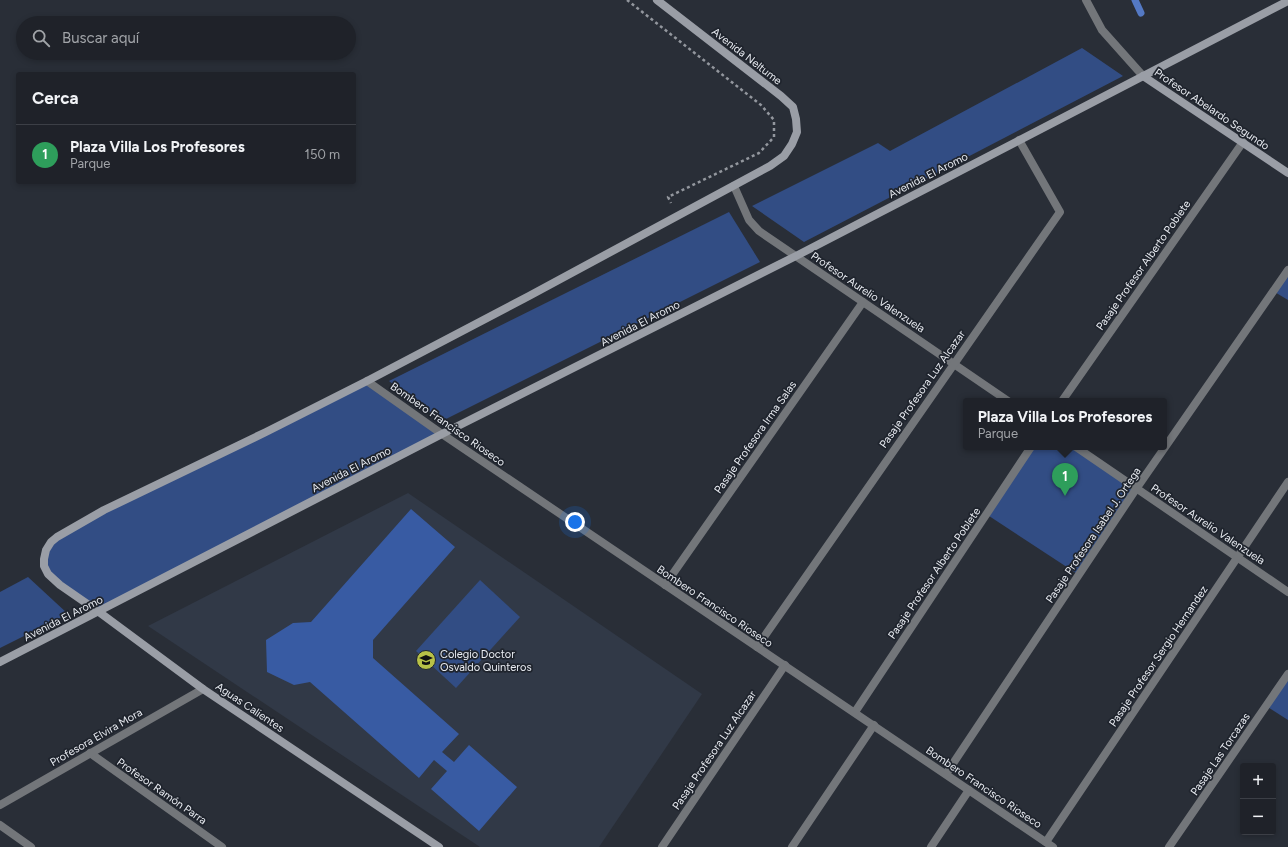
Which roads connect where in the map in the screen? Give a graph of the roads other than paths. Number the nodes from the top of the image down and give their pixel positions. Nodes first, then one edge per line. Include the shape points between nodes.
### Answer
1 (657, 0) edge
2 (1086, 0) edge
3 (1288, 0) edge
4 (1143, 76) junction
5 (1019, 140) junction
6 (1243, 142) junction
7 (1288, 173) edge
8 (734, 186) junction
9 (796, 256) junction
10 (1288, 270) edge
11 (863, 302) junction
12 (953, 364) junction
13 (367, 381) junction
14 (1004, 398) edge
15 (1064, 398) edge
16 (442, 434) junction
17 (1167, 444) edge
18 (1029, 450) edge
19 (1080, 450) edge
20 (1163, 450) edge
21 (1288, 482) edge
22 (1136, 489) junction
23 (1237, 557) junction
24 (665, 585) junction
25 (1288, 592) edge
26 (99, 612) junction
27 (757, 647) junction
28 (0, 662) edge
29 (785, 665) junction
30 (1288, 674) edge
31 (203, 689) junction
32 (855, 712) junction
33 (874, 725) junction
34 (90, 753) junction
35 (946, 774) junction
36 (969, 790) junction
37 (0, 805) edge
38 (0, 825) edge
39 (1046, 842) junction
40 (31, 847) edge
41 (222, 847) edge
42 (439, 847) edge
43 (662, 847) edge
44 (792, 847) edge
45 (931, 847) edge
46 (1053, 847) edge
47 (1169, 847) edge

1 - 8 street, Avenida Neltume via 793,107 797,132 784,156
2 - 4 street via 1102,30
3 - 4 street, Avenida El Aromo
4 - 5 street, Avenida El Aromo
4 - 6 street, Profesor Abelardo Segundo
5 - 9 street, Avenida El Aromo
5 - 12 street, Pasaje Profesora Luz Alcazar via 1060,212
6 - 7 street, Profesor Abelardo Segundo
6 - 15 street, Pasaje Profesor Alberto Poblete
8 - 9 street, Profesor Aurelio Valenzuela via 749,220 759,231
8 - 13 street
9 - 11 street, Profesor Aurelio Valenzuela
9 - 16 street, Avenida El Aromo
10 - 17 street, Pasaje Profesora Isabel J. Ortega
11 - 12 street, Profesor Aurelio Valenzuela
11 - 24 street, Pasaje Profesora Irma Salas
12 - 14 street, Profesor Aurelio Valenzuela
12 - 27 street, Pasaje Profesora Luz Alcazar
13 - 16 street, Bombero Francisco Rioseco
13 - 26 street, Aguas Calientes via 104,510 51,542 44,559 48,574
16 - 24 street, Bombero Francisco Rioseco
16 - 26 street, Avenida El Aromo
18 - 32 street, Pasaje Profesor Alberto Poblete
19 - 22 street, Profesor Aurelio Valenzuela
20 - 22 street, Pasaje Profesora Isabel J. Ortega
21 - 23 street, Pasaje Profesor Sergio Hernandez
22 - 23 street, Profesor Aurelio Valenzuela
22 - 35 street, Pasaje Profesora Isabel J. Ortega
23 - 25 street, Profesor Aurelio Valenzuela
23 - 39 street, Pasaje Profesor Sergio Hernandez
24 - 27 street, Bombero Francisco Rioseco
26 - 28 street, Avenida El Aromo
26 - 31 street, Aguas Calientes
27 - 29 street, Bombero Francisco Rioseco
29 - 32 street, Bombero Francisco Rioseco
29 - 43 street, Pasaje Profesora Luz Alcazar
30 - 47 street, Pasaje Las Torcazas
31 - 34 street, Profesora Elvira Mora
31 - 42 street, Aguas Calientes
32 - 33 street, Bombero Francisco Rioseco
33 - 35 street, Bombero Francisco Rioseco
33 - 44 street
34 - 37 street, Profesora Elvira Mora
34 - 41 street, Profesor Ramón Parra
35 - 36 street, Bombero Francisco Rioseco
36 - 39 street, Bombero Francisco Rioseco
36 - 45 street
38 - 40 street
39 - 46 street, Bombero Francisco Rioseco

